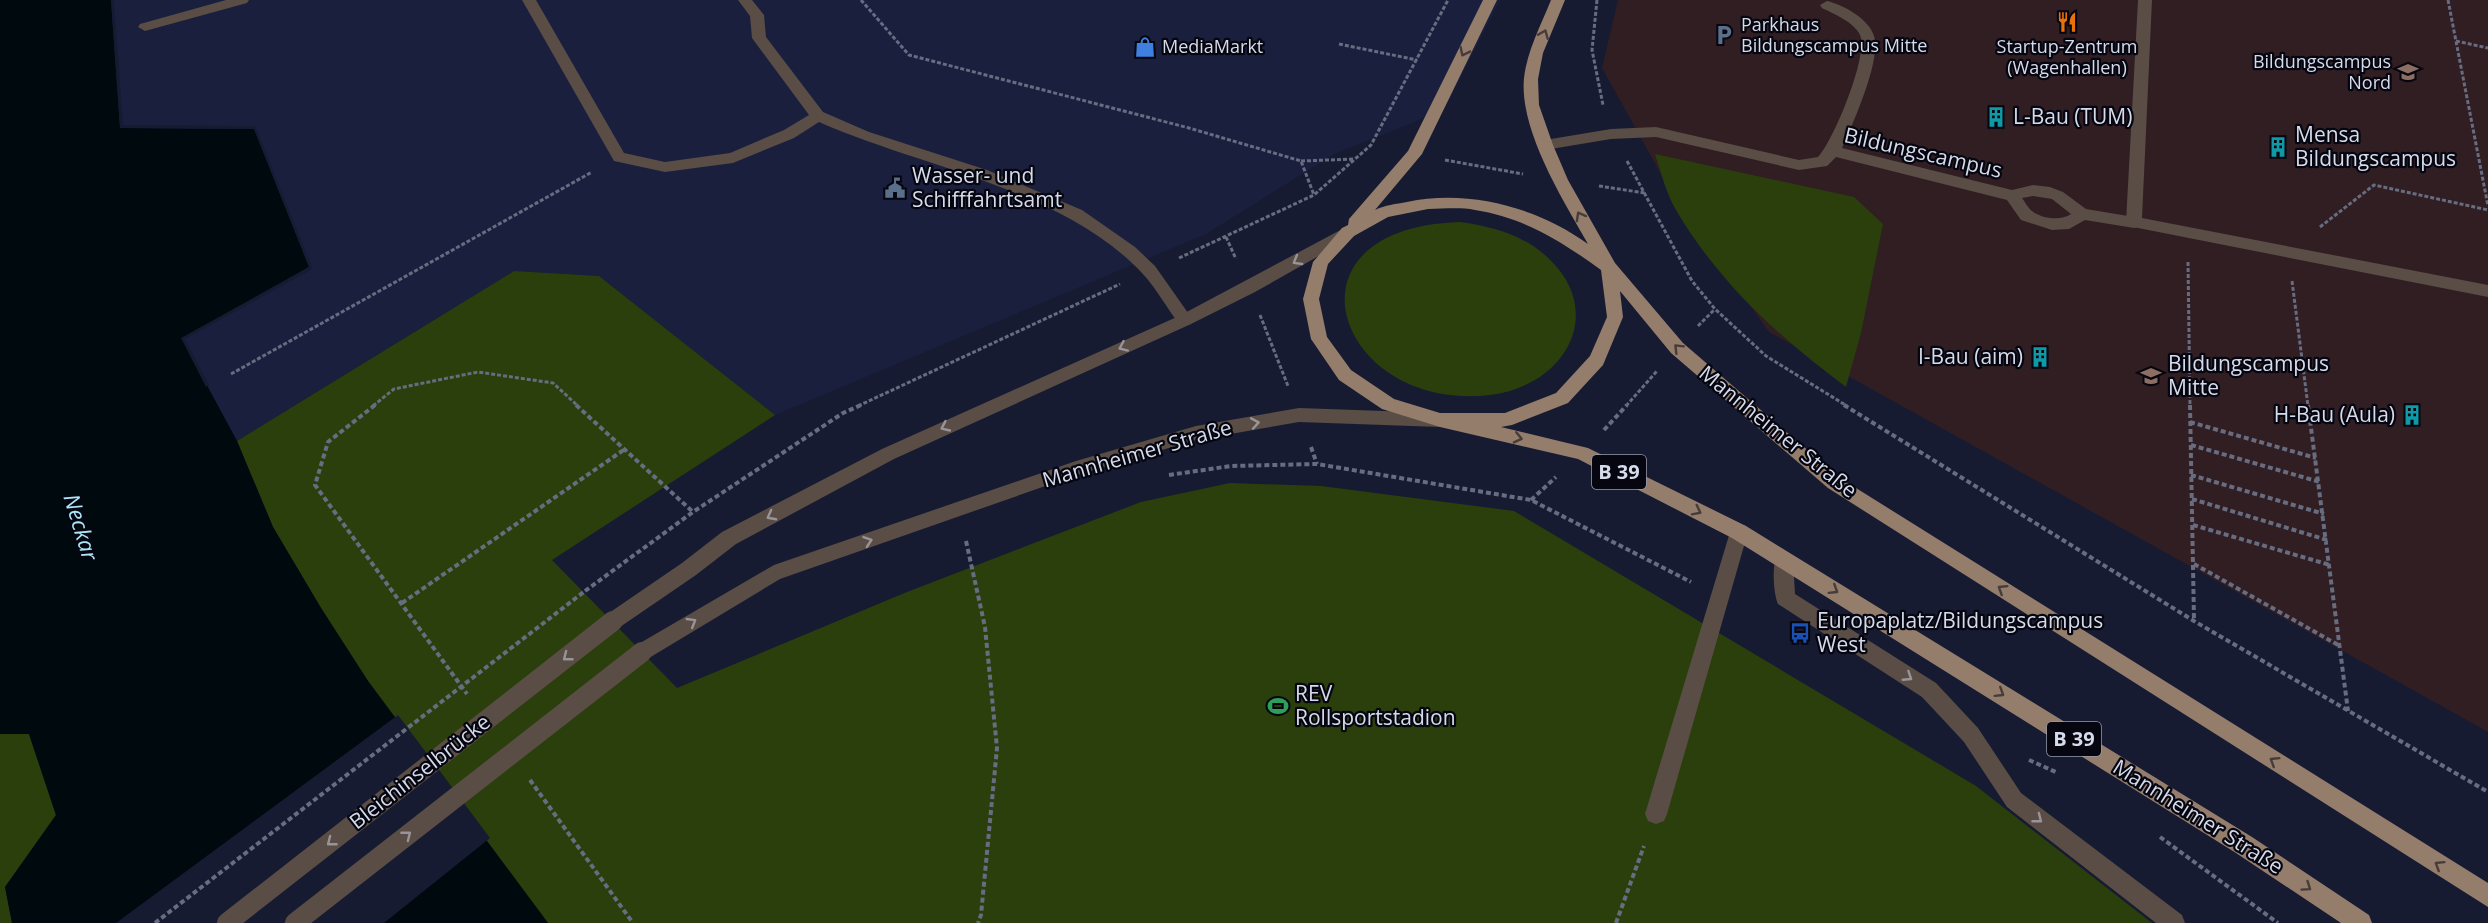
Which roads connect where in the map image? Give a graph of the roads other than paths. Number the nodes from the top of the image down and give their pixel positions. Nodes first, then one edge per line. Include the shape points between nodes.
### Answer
1 (238, 0) edge
2 (529, 0) edge
3 (745, 0) edge
4 (1490, 0) edge
5 (1558, 0) edge
6 (2145, 0) edge
7 (1827, 5) dead end
8 (145, 27) dead end
9 (818, 116) junction
10 (1545, 145) junction
11 (1833, 150) junction
12 (2012, 196) junction
13 (2082, 214) junction
14 (2134, 222) junction
15 (1348, 232) junction
16 (1609, 267) junction
17 (2488, 291) edge
18 (1185, 320) junction
19 (1440, 420) junction
20 (1739, 532) junction
21 (1784, 560) junction
22 (642, 652) joint
23 (1656, 814) road end
24 (2488, 896) edge
25 (228, 923) edge
26 (295, 923) edge
27 (2174, 923) edge
28 (2361, 923) edge

1 - 8 street
2 - 9 street via 620,157 664,167 733,158 789,134
3 - 9 street via 757,15 759,38
4 -> 15 main road, B 39 via 1414,154
10 -> 5 main road via 1532,105 1531,79 1536,53
6 - 14 street
7 - 11 street via 1862,28 1869,36 1870,46 1857,93
9 - 18 street via 864,136 982,174 1076,214 1149,270
10 - 11 street, Bildungscampus via 1611,134 1656,132 1799,165 1822,162
16 -> 10 main road
11 - 12 street, Bildungscampus
12 - 13 street, Bildungscampus via 2033,188 2060,196
12 - 13 street, Bildungscampus via 2027,216 2052,224 2069,223
13 - 14 street, Bildungscampus
14 - 17 street, Bildungscampus
15 - 16 main road via 1384,212 1428,202 1474,204 1520,216 1566,236
15 -> 18 street
15 - 19 main road, B 39 via 1322,262 1311,299 1319,339 1346,375 1388,404
16 - 19 main road via 1615,317 1597,360 1562,398 1506,420
24 -> 16 main road, Mannheimer Straße via 1834,483 1677,348
18 -> 25 street, Bleichinselbrücke, bridge via 888,454 729,538 613,621
19 -> 20 main road, Mannheimer Straße / B 39 via 1582,453
22 -> 19 street, Mannheimer Straße via 774,573 1076,468 1196,433 1299,415
20 - 21 main road, Mannheimer Straße / B 39
20 - 23 street
21 -> 27 street via 1785,598 1929,690 1971,735 2014,800
21 -> 28 main road, Mannheimer Straße / B 39 via 2244,845
26 -> 22 street, Bleichinselbrücke, bridge

